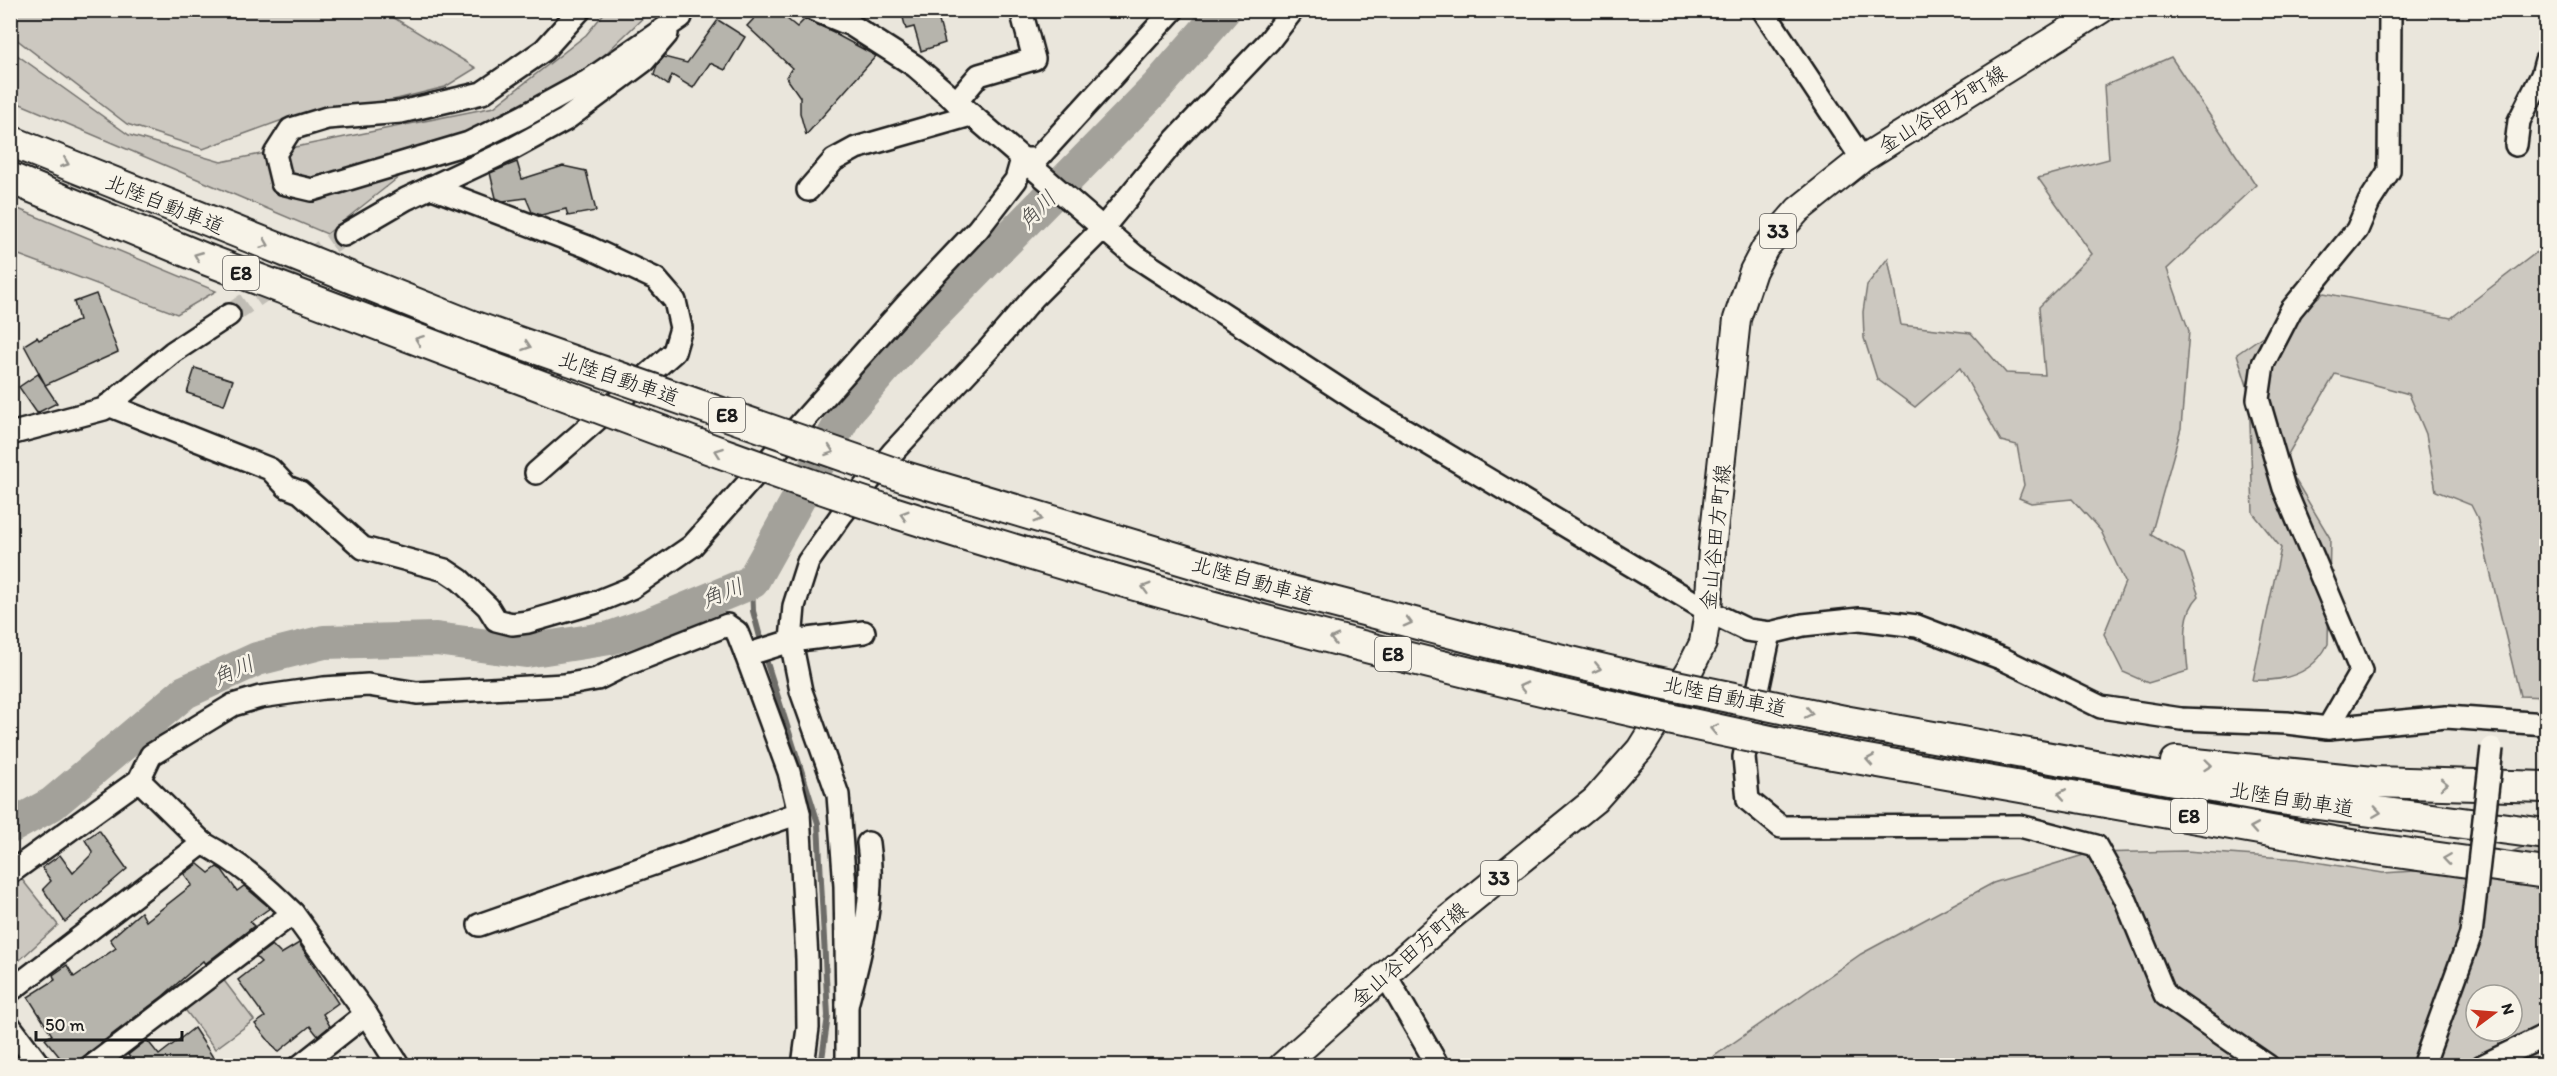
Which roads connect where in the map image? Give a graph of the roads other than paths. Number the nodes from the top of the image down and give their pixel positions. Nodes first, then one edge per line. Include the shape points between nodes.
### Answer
1 (580, 10) edge
2 (814, 10) edge
3 (1021, 10) edge
4 (1173, 10) edge
5 (1293, 10) edge
6 (1762, 10) edge
7 (2101, 10) edge
8 (2390, 10) edge
9 (685, 14) edge
10 (2547, 60) edge
11 (964, 108) junction
12 (10, 141) edge
13 (2516, 146) dead end
14 (1862, 159) junction
15 (1024, 161) junction
16 (10, 178) edge
17 (430, 187) junction
18 (808, 190) dead end
19 (1100, 227) junction
20 (344, 235) tunnel mouth
21 (229, 315) tunnel mouth
22 (108, 405) junction
23 (10, 434) edge
24 (536, 473) dead end
25 (1708, 611) junction
26 (864, 632) dead end
27 (1770, 633) junction
28 (791, 641) junction
29 (746, 655) junction
30 (2495, 721) junction
31 (2547, 724) edge
32 (2328, 728) junction
33 (1899, 731) junction
34 (139, 780) junction
35 (2547, 787) edge
36 (799, 813) junction
37 (2547, 834) edge
38 (203, 843) junction
39 (868, 843) dead end
40 (10, 873) edge
41 (2547, 873) edge
42 (293, 913) junction
43 (479, 925) dead end
44 (1385, 974) junction
45 (10, 991) edge
46 (847, 1005) junction
47 (366, 1014) junction
48 (10, 1026) edge
49 (2547, 1035) edge
50 (40, 1065) edge
51 (92, 1065) edge
52 (300, 1065) edge
53 (399, 1065) edge
54 (803, 1065) edge
55 (848, 1065) edge
56 (1282, 1065) edge
57 (1438, 1065) edge
58 (2268, 1065) edge
59 (2423, 1065) edge
60 (2482, 1065) edge

1 - 9 street via 544,50 482,93 401,112 327,118 291,129 275,154 282,183 312,190 469,143 588,81
2 - 11 street via 850,25 915,66
3 - 11 street via 1035,59 979,75
4 - 15 street via 1037,159
5 - 19 street
6 - 14 street
7 - 14 main road, 金山谷田方町線 / 33
8 - 32 street via 2389,171 2357,230 2291,310 2263,364 2258,399 2284,488 2361,671
9 - 17 street via 644,61 565,120
10 - 13 street via 2519,121
11 - 15 street
11 - 18 street via 856,148 834,160
12 -> 33 highway, 北陸自動車道 / E8, bridge via 472,326 905,477 1267,585 1533,653
14 - 25 main road, 金山谷田方町線 / 33 via 1792,216 1765,248 1753,271 1737,319
15 - 19 street
15 - 22 street via 1016,180 978,229 692,546 631,588 528,622 496,620 460,580 445,570 363,548 270,469
41 -> 16 highway, 北陸自動車道 / E8, bridge via 2368,848 1833,753 1641,714 1255,619 894,512 745,462 205,259
17 - 20 street
17 - 24 street via 598,252 656,279 675,301 681,328 674,352
19 - 25 street via 1136,256 1367,407
19 - 28 street via 893,452 842,514 808,562 794,606
21 - 22 street via 173,352
22 - 23 street
25 - 27 street via 1747,630
25 - 44 main road, 金山谷田方町線 / 33 via 1703,643 1690,669 1623,771 1595,800
26 - 28 street
27 - 32 street via 1860,619 1917,626 2003,659 2101,707 2181,719
27 - 58 street via 1744,758 1748,800 1781,826 2020,826 2096,846 2125,898 2165,995
28 - 29 street
28 - 46 street via 801,691 838,795
29 - 34 street via 737,632 727,625 597,679 564,685 417,693 368,685 261,697 233,705 151,755
29 - 36 street via 789,772
30 - 31 street
30 - 32 street via 2446,717
30 - 59 street, bridge via 2471,934
33 -> 35 highway via 2373,782
33 -> 37 highway, 北陸自動車道 / E8 via 2280,799
34 - 38 street
34 - 40 street
36 - 43 street
36 - 54 street via 807,959
38 - 42 street via 263,883
38 - 45 street
39 - 46 street via 871,863 867,914
42 - 47 street
42 - 51 street
44 - 56 main road, 金山谷田方町線 / 33
44 - 57 street
46 - 55 street
47 - 52 street
47 - 53 street
48 - 50 street
49 - 60 street

